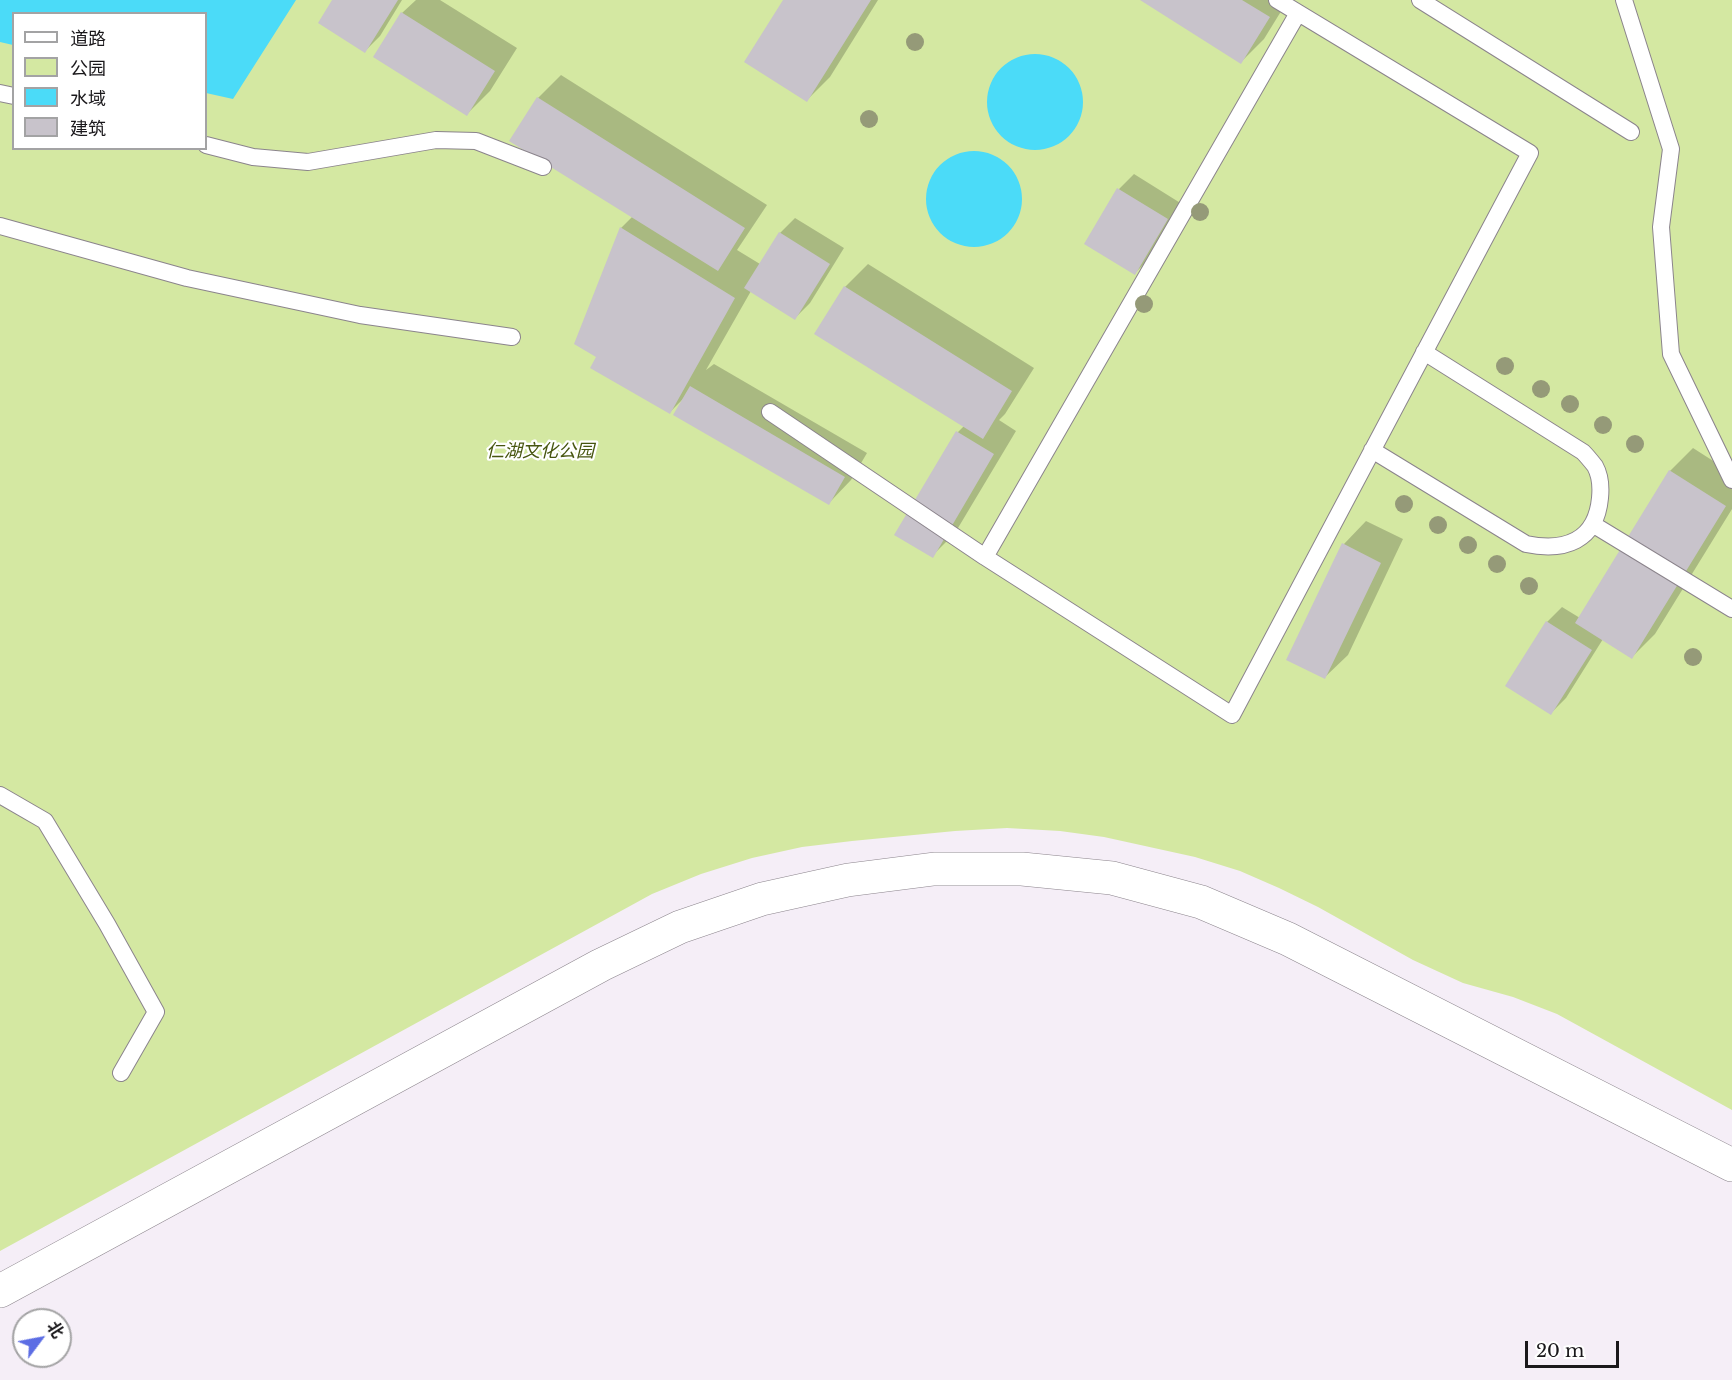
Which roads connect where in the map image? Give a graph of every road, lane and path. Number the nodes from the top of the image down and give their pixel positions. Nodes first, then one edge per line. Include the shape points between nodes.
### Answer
1 (1277, 0) edge
2 (1420, 0) edge
3 (1624, 0) edge
4 (1298, 13) junction
5 (1631, 132) dead end
6 (207, 145) edge
7 (543, 167) dead end
8 (0, 226) edge
9 (512, 337) dead end
10 (1424, 352) junction
11 (770, 412) dead end
12 (1372, 450) junction
13 (1732, 480) edge
14 (1594, 525) junction
15 (985, 557) junction
16 (1732, 609) edge
17 (0, 795) edge
18 (120, 1073) dead end
19 (1732, 1165) edge
20 (0, 1291) edge

1 - 4 lane
2 - 5 lane
3 - 13 lane via 1671,149 1661,227 1671,354
4 - 10 lane via 1530,153
4 - 15 lane
6 - 7 lane via 253,157 308,162 436,140 476,141
8 - 9 lane via 187,278 337,310
10 - 12 lane
10 - 14 lane via 1583,452 1596,468 1601,489
11 - 15 lane
12 - 14 lane via 1526,544 1545,548 1564,545 1581,538
12 - 15 lane via 1232,715
14 - 16 lane
17 - 18 lane via 45,821 156,1012
19 - 20 street via 1288,939 1201,902 1112,878 1022,869 934,869 848,880 762,899 680,927 590,970

